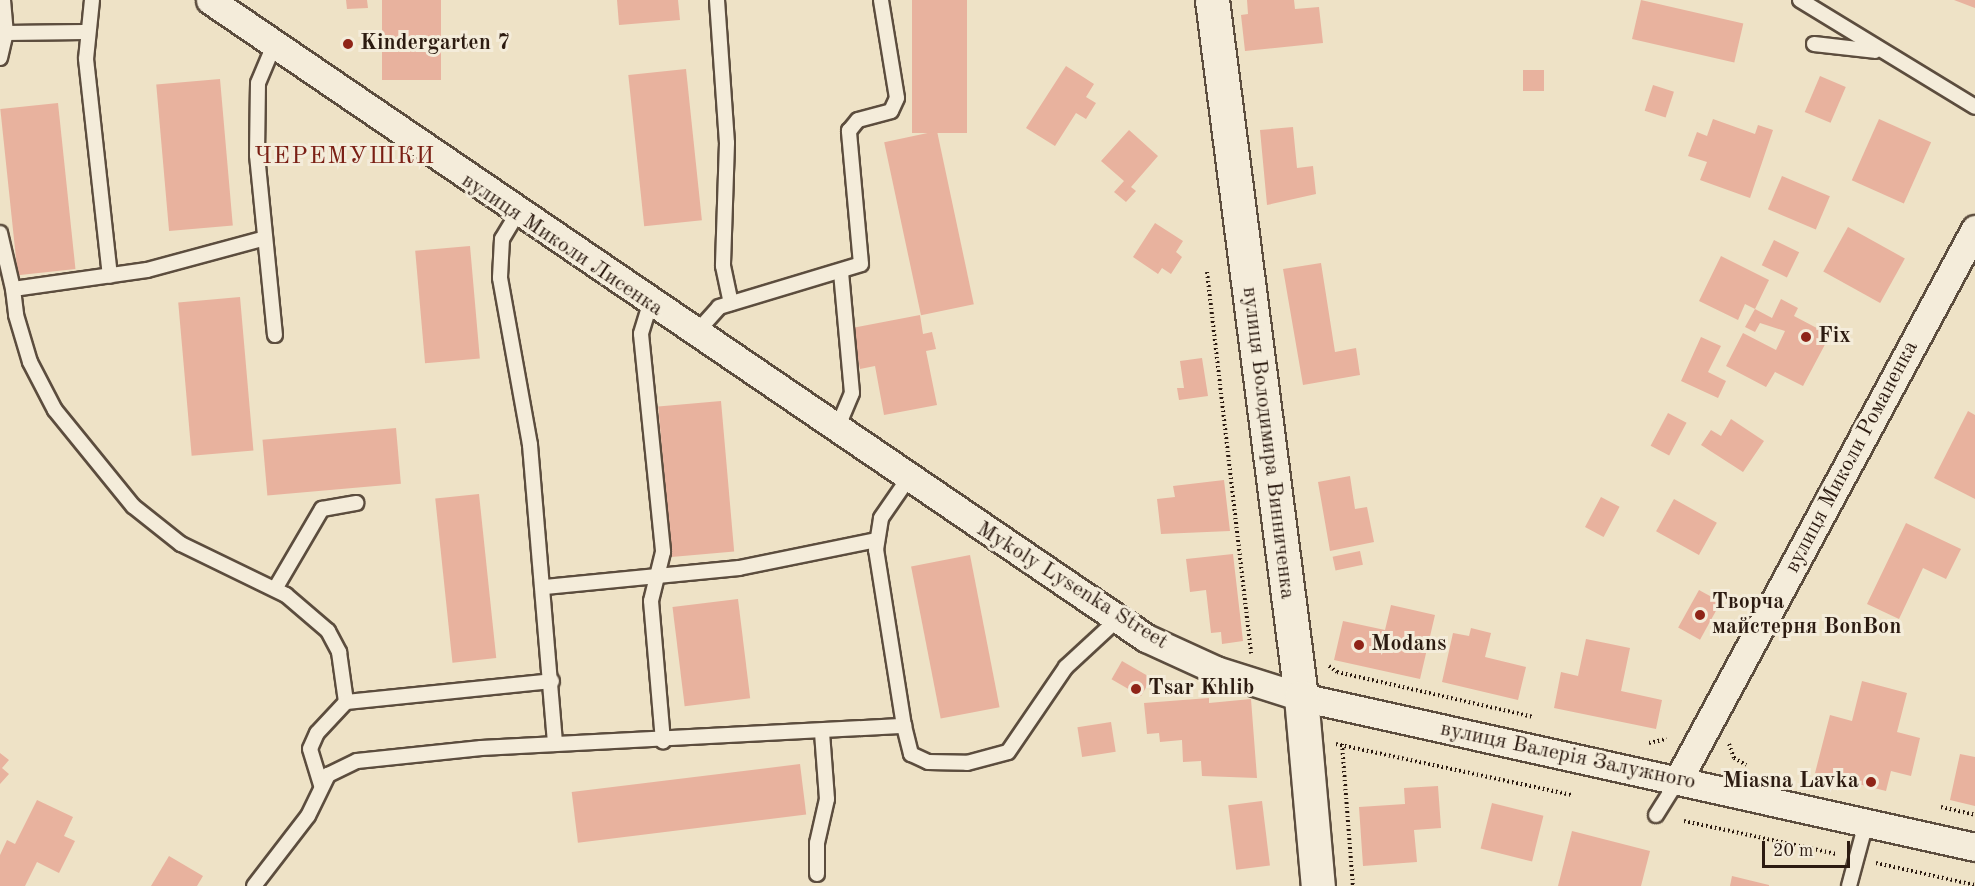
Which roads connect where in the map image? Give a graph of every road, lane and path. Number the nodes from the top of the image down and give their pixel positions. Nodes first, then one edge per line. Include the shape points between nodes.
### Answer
1 (3, 0) edge
2 (92, 0) edge
3 (210, 0) edge
4 (717, 0) edge
5 (880, 0) edge
6 (1212, 0) edge
7 (1800, 0) edge
8 (84, 32) junction
9 (6, 33) junction
10 (1814, 44) dead end
11 (274, 45) junction
12 (1877, 51) junction
13 (0, 58) edge
14 (1975, 107) edge
15 (517, 214) junction
16 (1975, 229) edge
17 (0, 233) edge
18 (262, 239) junction
19 (1207, 272) dead end
20 (841, 273) junction
21 (110, 276) junction
22 (13, 289) junction
23 (731, 303) junction
24 (650, 304) junction
25 (275, 335) dead end
26 (695, 335) junction
27 (836, 431) junction
28 (908, 479) junction
29 (356, 503) dead end
30 (877, 540) junction
31 (655, 579) junction
32 (545, 587) junction
33 (275, 589) junction
34 (1117, 620) junction
35 (1251, 655) dead end
36 (1324, 656) dead end
37 (552, 681) junction
38 (1301, 697) junction
39 (346, 702) junction
40 (1541, 718) dead end
41 (904, 726) junction
42 (822, 733) junction
43 (1676, 733) dead end
44 (1728, 735) dead end
45 (663, 741) junction
46 (1642, 741) dead end
47 (555, 744) junction
48 (1342, 744) junction
49 (1306, 746) junction
50 (1758, 769) dead end
51 (1678, 780) junction
52 (321, 786) junction
53 (1572, 795) dead end
54 (1929, 805) dead end
55 (1656, 815) dead end
56 (1975, 815) edge
57 (1684, 821) dead end
58 (1866, 823) junction
59 (1975, 847) edge
60 (1856, 858) junction
61 (818, 874) dead end
62 (1975, 885) edge
63 (254, 886) edge
64 (1318, 886) edge
65 (1353, 886) edge
66 (1849, 886) edge

1 - 9 lane
2 - 8 lane
3 - 11 street, вулиця Миколи Лисенка
4 - 23 lane via 727,143 723,266
5 - 20 lane via 897,98 891,111 858,120 849,131 863,258 857,268
6 - 38 main road, вулиця Володимира Винниченка
7 - 12 lane
8 - 9 lane
8 - 21 lane
9 - 13 lane
10 - 12 lane
11 - 15 street, вулиця Миколи Лисенка
11 - 18 lane via 260,71 257,102
12 - 14 lane
15 - 24 street, вулиця Миколи Лисенка
15 - 32 lane via 500,247 500,278 523,392
16 - 51 street, вулиця Миколи Романенка
17 - 22 lane
18 - 21 lane
18 - 25 lane
19 - 35 path
20 - 23 lane
20 - 27 lane via 852,393
21 - 22 lane
22 - 33 lane via 30,362 56,410 109,482 163,532
23 - 26 lane via 711,313
24 - 26 street, вулиця Миколи Лисенка
24 - 31 lane via 641,334 663,552
26 - 27 street, вулиця Миколи Лисенка
27 - 28 street, вулиця Миколи Лисенка
28 - 30 lane via 881,518
28 - 34 street, Mykoly Lysenka Street
29 - 33 lane via 322,509
30 - 31 lane via 855,541 801,558
30 - 41 lane
31 - 32 lane
31 - 45 lane via 651,601
32 - 37 lane
33 - 39 lane via 328,631 339,652
34 - 38 street, Mykoly Lysenka Street via 1216,670
34 - 41 lane via 1066,667 1008,752 967,763 928,762 911,753
36 - 40 path via 1337,672
37 - 39 lane
37 - 47 lane
38 - 49 main road, вулиця Володимира Винниченка
38 - 51 street, вулиця Валерія Залужного
39 - 52 lane via 317,733 310,749
41 - 42 lane
42 - 45 lane
42 - 61 lane via 827,799 817,843
43 - 46 path via 1663,742
44 - 50 path via 1734,758
45 - 47 lane
47 - 52 lane via 357,761 335,770
48 - 49 path
48 - 53 path
48 - 65 path
49 - 64 main road, вулиця Володимира Винниченка
51 - 55 lane
51 - 58 street, вулиця Валерія Залужного
52 - 63 lane via 308,816
54 - 56 path
57 - 60 path
58 - 59 street, вулиця Валерія Залужного
58 - 60 lane
60 - 62 path
60 - 66 lane

